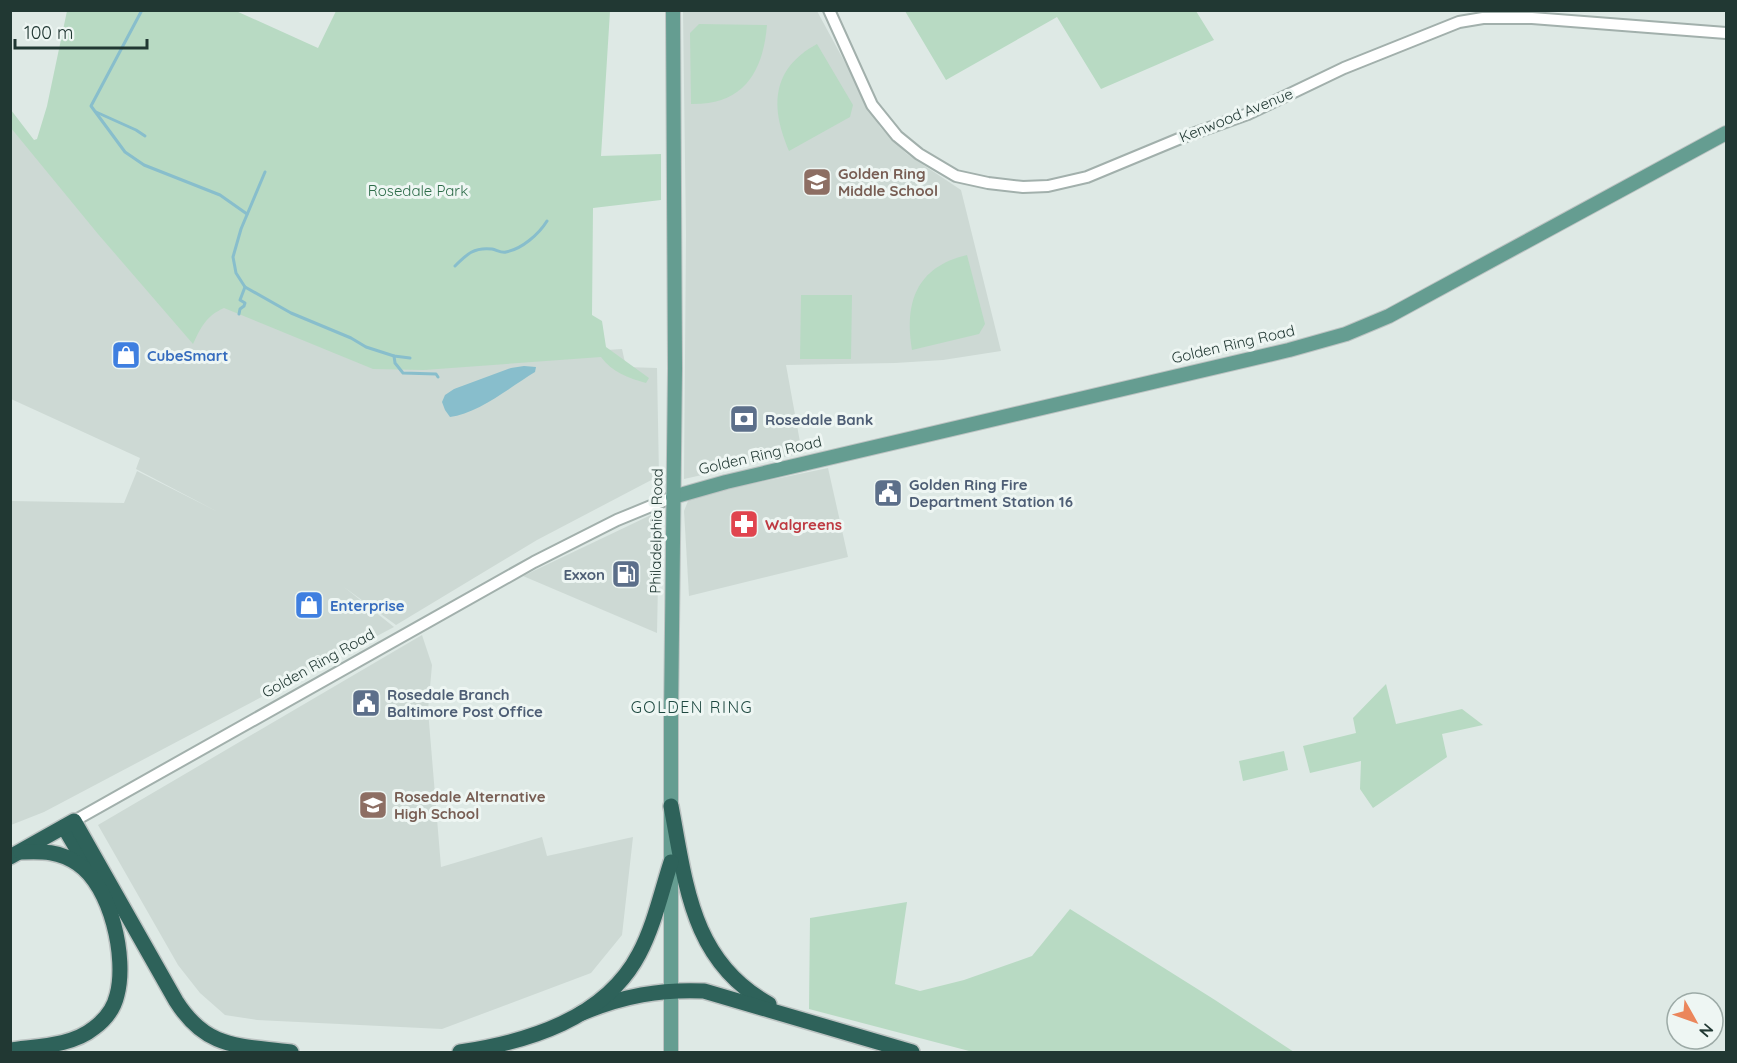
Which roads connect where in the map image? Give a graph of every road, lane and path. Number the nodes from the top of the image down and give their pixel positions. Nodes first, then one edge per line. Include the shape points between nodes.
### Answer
1 (673, 10) edge
2 (829, 10) edge
3 (1726, 33) edge
4 (1726, 134) edge
5 (674, 497) junction
6 (670, 806) junction
7 (69, 824) junction
8 (14, 855) edge
9 (670, 862) junction
10 (93, 877) junction
11 (671, 992) junction
12 (582, 1013) junction
13 (795, 1019) junction
14 (10, 1050) edge
15 (291, 1053) edge
16 (460, 1053) edge
17 (671, 1053) edge
18 (912, 1053) edge

1 - 5 main road, Philadelphia Road
2 - 3 street, Kenwood Avenue via 866,94 897,136 956,176 1023,187 1087,177 1257,110 1344,68 1460,22 1532,18
4 - 5 main road, Golden Ring Road via 1396,312 1346,334
5 - 6 main road, Philadelphia Road
5 - 7 street, Golden Ring Road via 617,520 534,562
6 - 9 main road, Philadelphia Road
6 - 13 highway via 688,897 701,934 735,980
7 - 8 highway, Golden Ring Road
7 - 10 highway
7 - 15 highway via 192,1023 218,1041
8 - 10 highway via 38,851 63,855
9 - 11 main road, Philadelphia Road
9 - 12 highway via 638,956 614,987
10 - 14 highway via 109,911 119,956 117,997 110,1012 97,1027 76,1039
11 - 12 highway via 628,997
11 - 13 highway via 712,993
11 - 17 main road, Philadelphia Road
12 - 16 highway via 518,1040
13 - 18 highway

